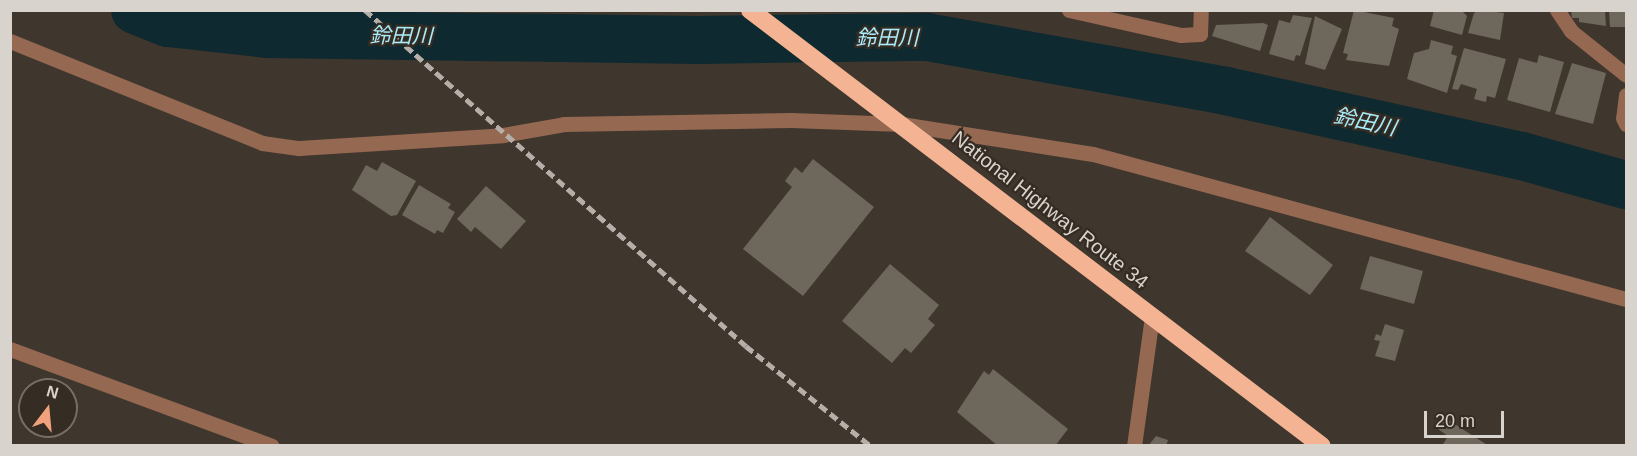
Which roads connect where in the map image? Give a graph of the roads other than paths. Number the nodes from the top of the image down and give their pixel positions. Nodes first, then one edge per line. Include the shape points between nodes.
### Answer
1 (750, 10) edge
2 (1069, 10) edge
3 (1201, 10) edge
4 (1557, 10) edge
5 (10, 41) edge
6 (1626, 75) edge
7 (1626, 95) edge
8 (894, 118) junction
9 (1626, 124) edge
10 (1626, 299) edge
11 (1152, 317) junction
12 (10, 349) edge
13 (272, 446) edge
14 (1134, 446) edge
15 (1322, 446) edge

1 - 8 highway, National Highway Route 34
2 - 3 street via 1181,35 1200,34
4 - 6 street via 1571,31
5 - 8 street via 262,143 298,148 503,135 564,124
7 - 9 street
8 - 10 street via 1093,154
8 - 11 highway, National Highway Route 34
11 - 14 street
11 - 15 highway, National Highway Route 34
12 - 13 street

